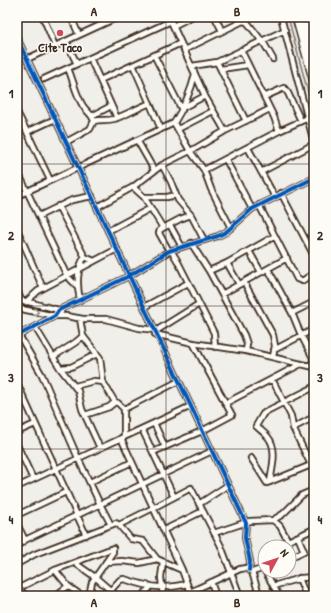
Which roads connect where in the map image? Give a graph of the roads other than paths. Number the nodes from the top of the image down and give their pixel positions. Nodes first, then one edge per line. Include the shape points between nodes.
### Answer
1 (43, 17) edge
2 (71, 17) edge
3 (118, 17) edge
4 (191, 17) edge
5 (222, 17) edge
6 (281, 17) edge
7 (296, 17) edge
8 (303, 17) edge
9 (215, 18) edge
10 (171, 21) edge
11 (285, 30) junction
12 (222, 31) junction
13 (79, 35) junction
14 (17, 38) edge
15 (261, 40) junction
16 (66, 41) junction
17 (181, 43) junction
18 (55, 46) junction
19 (184, 50) junction
20 (241, 50) junction
21 (154, 55) junction
22 (90, 58) junction
23 (314, 58) edge
24 (27, 59) junction
25 (273, 59) dead end
26 (217, 62) junction
27 (77, 64) junction
28 (133, 65) junction
29 (248, 65) junction
30 (192, 66) junction
31 (68, 68) junction
32 (221, 69) junction
33 (195, 74) junction
34 (44, 79) dead end
35 (100, 80) junction
36 (314, 82) edge
37 (205, 96) junction
38 (264, 97) junction
39 (150, 103) junction
40 (111, 106) junction
41 (183, 108) junction
42 (270, 110) junction
43 (213, 111) junction
44 (17, 112) edge
45 (92, 116) junction
46 (117, 118) junction
47 (308, 118) junction
48 (19, 119) edge
49 (55, 119) junction
50 (94, 121) junction
51 (246, 121) junction
52 (301, 121) junction
53 (174, 123) junction
54 (161, 129) junction
55 (178, 129) junction
56 (225, 131) junction
57 (279, 131) junction
58 (26, 132) junction
59 (137, 140) junction
60 (66, 142) junction
61 (314, 144) edge
62 (248, 148) junction
63 (190, 151) junction
64 (226, 160) junction
65 (162, 165) junction
66 (78, 167) junction
67 (17, 170) edge
68 (154, 170) junction
69 (204, 170) junction
70 (261, 172) junction
71 (314, 178) edge
72 (50, 180) junction
73 (133, 187) junction
74 (27, 191) junction
75 (281, 193) junction
76 (176, 194) junction
77 (17, 196) edge
78 (92, 196) junction
79 (144, 197) junction
80 (275, 197) junction
81 (259, 205) junction
82 (58, 206) junction
83 (97, 207) junction
84 (151, 208) junction
85 (252, 209) junction
86 (191, 215) junction
87 (39, 216) junction
88 (170, 226) junction
89 (163, 228) junction
90 (231, 228) junction
91 (17, 229) edge
92 (108, 231) junction
93 (275, 236) junction
94 (204, 240) junction
95 (191, 243) junction
96 (308, 246) junction
97 (182, 247) junction
98 (117, 249) junction
99 (314, 249) edge
100 (169, 251) junction
101 (249, 251) junction
102 (314, 256) edge
103 (85, 257) junction
104 (287, 258) junction
105 (94, 261) junction
106 (227, 263) junction
107 (80, 269) junction
108 (268, 269) junction
109 (209, 271) junction
110 (261, 272) junction
111 (314, 273) edge
112 (67, 276) junction
113 (129, 276) junction
114 (244, 282) junction
115 (188, 283) junction
116 (239, 284) junction
117 (77, 286) junction
118 (43, 288) junction
119 (17, 290) edge
120 (222, 294) junction
121 (21, 300) edge
122 (80, 300) junction
123 (314, 302) edge
124 (199, 304) junction
125 (144, 307) junction
126 (18, 309) edge
127 (59, 310) junction
128 (292, 313) junction
129 (55, 316) junction
130 (66, 316) junction
131 (80, 319) junction
132 (35, 327) junction
133 (314, 329) edge
134 (156, 333) junction
135 (301, 335) junction
136 (18, 336) edge
137 (83, 336) junction
138 (193, 343) junction
139 (215, 347) junction
140 (274, 350) junction
141 (246, 351) junction
142 (97, 354) junction
143 (53, 356) junction
144 (273, 357) junction
145 (301, 364) junction
146 (313, 366) edge
147 (60, 368) junction
148 (272, 379) junction
149 (179, 381) junction
150 (103, 382) junction
151 (17, 383) edge
152 (75, 386) junction
153 (314, 387) edge
154 (115, 402) junction
155 (284, 402) junction
156 (226, 403) junction
157 (191, 406) junction
158 (124, 409) junction
159 (85, 415) junction
160 (314, 417) edge
161 (36, 424) junction
162 (154, 424) junction
163 (294, 428) junction
164 (142, 429) junction
165 (202, 431) junction
166 (17, 432) edge
167 (122, 437) junction
168 (17, 445) edge
169 (165, 447) junction
170 (100, 448) junction
171 (212, 451) junction
172 (154, 452) junction
173 (22, 457) junction
174 (78, 458) junction
175 (251, 458) dead end
176 (17, 459) edge
177 (132, 462) junction
178 (311, 465) junction
179 (56, 468) junction
180 (314, 472) edge
181 (164, 474) junction
182 (33, 479) junction
183 (90, 482) junction
184 (270, 482) junction
185 (142, 484) junction
186 (228, 485) junction
187 (17, 486) edge
188 (314, 490) edge
189 (66, 492) junction
190 (174, 497) junction
191 (100, 504) junction
192 (199, 504) junction
193 (153, 508) junction
194 (202, 511) junction
195 (17, 515) edge
196 (77, 516) junction
197 (273, 520) junction
198 (246, 523) junction
199 (17, 524) edge
200 (111, 525) junction
201 (119, 525) junction
202 (164, 530) junction
203 (314, 530) edge
204 (214, 533) junction
205 (86, 536) junction
206 (298, 537) junction
207 (287, 539) edge
208 (293, 539) edge
209 (25, 540) junction
210 (17, 546) edge
211 (297, 554) edge
212 (157, 559) junction
213 (106, 562) junction
214 (163, 562) junction
215 (75, 563) junction
216 (17, 564) edge
217 (55, 570) junction
218 (182, 570) junction
219 (250, 571) junction
220 (257, 571) edge
221 (231, 573) junction
222 (95, 577) junction
223 (314, 577) edge
224 (299, 578) junction
225 (270, 579) edge
226 (211, 582) junction
227 (187, 584) junction
228 (68, 586) junction
229 (151, 586) junction
230 (274, 586) junction
231 (18, 588) edge
232 (162, 588) junction
233 (110, 590) junction
234 (314, 593) edge
235 (190, 594) edge
236 (26, 596) edge
237 (55, 596) edge
238 (82, 596) edge
239 (89, 596) edge
240 (117, 596) edge
241 (144, 596) edge
242 (163, 596) edge
243 (216, 596) edge
244 (240, 596) edge
245 (250, 596) edge
246 (279, 596) edge
247 (306, 596) edge

1 - 18 street
2 - 13 street
3 - 13 street
4 - 10 street
5 - 9 street
6 - 11 street
7 - 36 highway
8 - 23 highway
9 - 12 street
10 - 17 street
10 - 22 street
11 - 15 street
11 - 47 street
12 - 15 street via 246,21
12 - 19 street
13 - 16 street
14 - 24 street
15 - 20 street
15 - 25 street
16 - 18 street
16 - 27 street
17 - 19 street
17 - 21 street
18 - 24 street
19 - 30 street
20 - 26 street
20 - 29 street
21 - 28 street
21 - 41 street
22 - 27 street
22 - 35 street
24 - 49 street
26 - 30 street
26 - 32 street
27 - 31 street
28 - 35 street
28 - 39 street
29 - 32 street
29 - 38 street
30 - 33 street
31 - 34 street
31 - 45 street via 80,101
32 - 51 street
33 - 37 street
33 - 41 street via 192,89
35 - 40 street
37 - 41 street
37 - 43 street
38 - 42 street
38 - 52 street via 284,88
39 - 46 street
39 - 54 street
40 - 45 street
40 - 46 street
41 - 53 street
42 - 51 street
42 - 57 street
43 - 55 street
43 - 56 street
44 - 48 street
45 - 50 street
46 - 50 street
47 - 52 street
47 - 61 street
48 - 58 street
49 - 58 street
49 - 60 street
50 - 60 street via 90,129
51 - 56 street
52 - 57 street
53 - 54 street
53 - 55 street
54 - 59 street
55 - 63 street
56 - 63 street
57 - 62 street
58 - 72 street
59 - 66 street
59 - 68 street
60 - 66 street
61 - 70 street
62 - 64 street
62 - 70 street
63 - 65 street
63 - 69 street
64 - 69 street
64 - 85 street
65 - 68 street
65 - 76 street
66 - 72 street
66 - 78 street
67 - 74 street
68 - 73 street
69 - 90 street
70 - 80 street
71 - 75 street
72 - 74 street
73 - 79 street
73 - 83 street
74 - 77 street
74 - 87 street
75 - 80 street
75 - 96 street
76 - 79 street via 167,197
76 - 86 street
78 - 82 street
78 - 83 street
79 - 84 street
80 - 81 street
81 - 85 street
81 - 93 street
82 - 87 street
82 - 103 street
83 - 92 street
84 - 89 street
84 - 92 street
85 - 90 street
86 - 88 street
86 - 94 street
87 - 112 street
88 - 89 street
88 - 97 street
89 - 100 street via 159,233
90 - 94 street via 218,236
91 - 118 street
92 - 98 street
93 - 101 street
93 - 104 street
94 - 95 street
95 - 97 street
95 - 109 street
96 - 99 street
96 - 102 street
97 - 100 street
98 - 105 street
98 - 113 street
100 - 113 street
100 - 115 street via 177,260
101 - 106 street
101 - 110 street
103 - 105 street
103 - 107 street
104 - 108 street
104 - 111 street via 299,280 302,281
105 - 107 street
106 - 109 street
106 - 116 street
107 - 112 street
107 - 117 street
108 - 110 street
108 - 128 street
109 - 120 street
110 - 114 street
112 - 117 street
112 - 118 street
113 - 122 street
113 - 125 street
114 - 116 street
114 - 140 street via 273,335
115 - 124 street
115 - 125 street
116 - 120 street
117 - 122 street
118 - 121 street
119 - 121 street
120 - 141 street via 247,340
121 - 126 street
121 - 127 street
122 - 127 street
123 - 128 street
124 - 134 street
124 - 139 street via 214,333
125 - 134 street
126 -> 129 street
127 - 129 street
127 - 130 street
128 - 135 street
129 - 130 street
129 - 132 street
130 - 131 street
131 - 134 street via 106,319
131 - 137 street
132 - 136 street
132 - 143 street
133 - 135 street
134 - 138 street
134 - 149 street
135 - 140 street
135 - 146 street via 313,358
136 - 174 street via 42,375
137 - 142 street
137 - 143 street
138 - 139 street
138 - 156 street
139 - 141 street
140 - 144 street
141 - 144 street
142 - 147 street via 71,367
142 - 150 street via 100,358
143 - 147 street
144 - 145 street
145 - 146 street
145 - 148 street
147 - 152 street
148 - 155 street
148 - 156 street
149 - 157 street
149 - 158 street
150 - 152 street via 94,381
150 - 154 street
151 - 161 street
152 - 159 street
153 - 155 street
154 - 158 street
154 - 159 street via 110,407
155 - 163 street
155 - 184 street via 263,414 256,426 268,436 273,449
156 - 165 street via 232,415
157 - 162 street
157 - 165 street
158 - 167 street
159 - 170 street
160 - 163 street
161 - 166 street
161 - 179 street
162 - 164 street
162 - 169 street
163 - 178 street
164 - 167 street
164 - 172 street
165 - 169 street
165 - 171 street
167 - 170 street
167 - 177 street
168 - 173 street
169 - 172 street
170 - 174 street
171 - 181 street
171 - 186 street
172 - 181 street
173 - 176 street
173 - 182 street
174 - 179 street
174 - 183 street
175 - 184 street via 267,483
177 - 183 street
177 - 185 street
178 - 180 street
178 - 184 street
179 - 182 street
179 - 189 street
181 - 185 street
181 - 190 street
182 - 187 street
183 - 191 street
185 - 191 street
185 - 193 street
186 - 192 street
186 - 198 street
188 - 197 street via 302,495
189 - 195 street
189 - 196 street
190 - 192 street via 191,488
190 - 193 street
191 - 196 street
191 - 200 street
192 - 194 street
193 - 201 street
193 - 202 street
194 - 202 street
194 - 204 street
196 - 205 street
196 - 209 street
197 - 198 street
197 - 207 street via 280,526
198 - 204 street
198 - 219 street via 245,538
199 - 209 street
200 - 201 street
200 - 205 street
201 - 212 street via 131,539 143,541
202 - 218 street
203 - 206 street
204 - 221 street
205 - 216 street via 35,554
206 - 208 street
206 - 211 street via 304,551
209 - 210 street
212 - 213 street via 140,563
212 - 214 street
213 - 215 street via 113,548
213 - 222 street
214 - 218 street
214 - 232 street
215 - 217 street
215 - 222 street
217 - 228 street
217 - 231 street
218 - 227 street
219 - 220 street
219 - 221 street via 246,568
219 - 245 street via 258,591
221 - 226 street
221 - 244 street
222 - 233 street
222 - 239 street
223 - 224 street
224 - 230 street
224 - 247 street
225 - 230 street
226 - 235 street
226 - 243 street
227 - 232 street
227 - 235 street
228 - 237 street
228 - 238 street
229 - 232 street
229 - 233 street via 124,579
229 - 241 street
230 - 246 street
231 - 236 street
232 - 242 street
233 - 240 street
234 - 247 street

